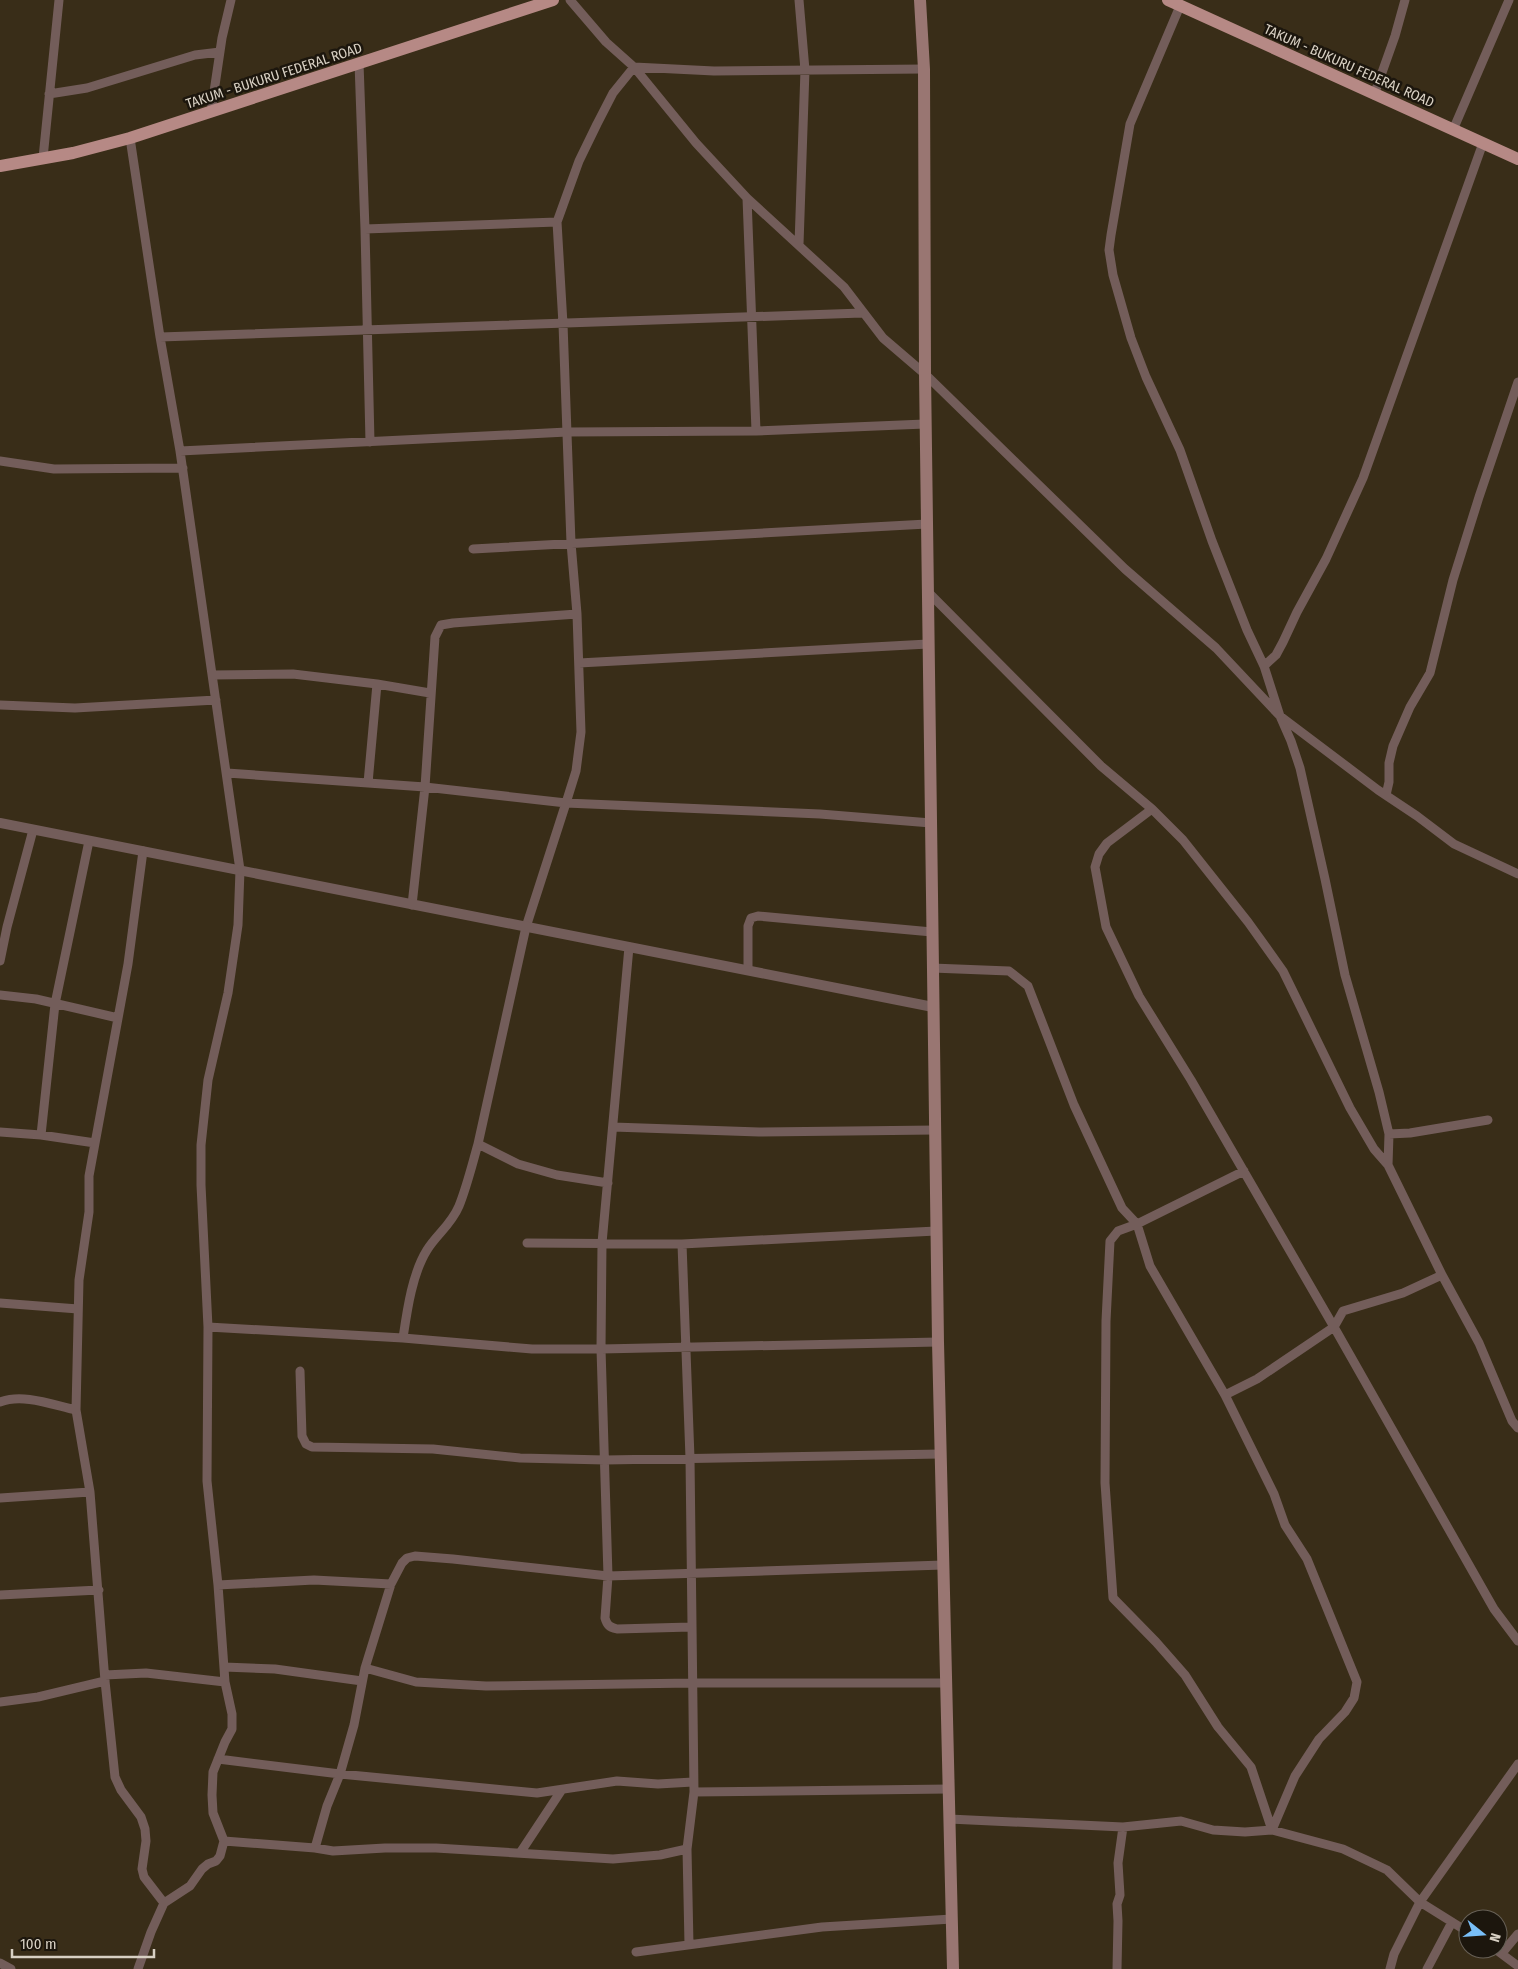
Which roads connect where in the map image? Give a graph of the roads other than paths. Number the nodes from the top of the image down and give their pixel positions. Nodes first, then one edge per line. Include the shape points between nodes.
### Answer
1 (59, 0) edge
2 (231, 0) edge
3 (570, 0) edge
4 (799, 0) edge
5 (920, 0) edge
6 (1168, 0) edge
7 (1404, 0) edge
8 (1509, 0) edge
9 (544, 1) edge
10 (1180, 6) junction
11 (220, 52) junction
12 (360, 63) junction
13 (634, 67) junction
14 (924, 69) junction
15 (806, 70) junction
16 (49, 94) junction
17 (1374, 95) junction
18 (212, 112) junction
19 (1453, 130) junction
20 (130, 138) junction
21 (1483, 143) junction
22 (43, 158) junction
23 (1518, 159) edge
24 (0, 166) edge
25 (747, 198) junction
26 (557, 222) junction
27 (365, 229) junction
28 (799, 244) junction
29 (862, 313) junction
30 (752, 316) junction
31 (564, 324) junction
32 (367, 330) junction
33 (160, 337) junction
34 (925, 374) junction
35 (1518, 382) edge
36 (926, 424) junction
37 (756, 431) junction
38 (567, 432) junction
39 (370, 442) junction
40 (180, 451) junction
41 (0, 461) edge
42 (183, 468) junction
43 (927, 524) junction
44 (571, 543) junction
45 (473, 549) dead end
46 (928, 592) junction
47 (577, 614) junction
48 (928, 644) junction
49 (579, 663) junction
50 (1264, 666) junction
51 (212, 675) junction
52 (377, 684) junction
53 (430, 693) junction
54 (216, 700) junction
55 (0, 705) edge
56 (1280, 716) junction
57 (227, 773) junction
58 (368, 783) junction
59 (425, 787) junction
60 (1386, 795) junction
61 (566, 803) junction
62 (1152, 809) junction
63 (0, 823) edge
64 (931, 823) junction
65 (33, 830) junction
66 (89, 841) junction
67 (143, 851) junction
68 (240, 870) junction
69 (1518, 874) edge
70 (412, 904) junction
71 (526, 927) junction
72 (932, 932) junction
73 (629, 946) junction
74 (0, 961) edge
75 (932, 968) junction
76 (748, 970) junction
77 (0, 995) edge
78 (55, 1004) junction
79 (933, 1007) junction
80 (118, 1018) junction
81 (1488, 1120) dead end
82 (613, 1127) junction
83 (935, 1130) junction
84 (0, 1132) edge
85 (1389, 1134) junction
86 (41, 1135) junction
87 (95, 1143) junction
88 (478, 1144) junction
89 (1388, 1165) junction
90 (1244, 1171) junction
91 (608, 1183) junction
92 (1137, 1224) junction
93 (936, 1231) junction
94 (527, 1243) dead end
95 (602, 1243) junction
96 (682, 1244) junction
97 (1442, 1275) junction
98 (0, 1302) edge
99 (78, 1309) junction
100 (208, 1327) junction
101 (1334, 1327) junction
102 (404, 1338) junction
103 (938, 1342) junction
104 (686, 1346) junction
105 (602, 1349) junction
106 (300, 1372) dead end
107 (1225, 1395) junction
108 (0, 1402) edge
109 (76, 1410) junction
110 (1518, 1428) edge
111 (940, 1454) junction
112 (690, 1458) junction
113 (605, 1460) junction
114 (90, 1492) junction
115 (0, 1498) edge
116 (943, 1565) junction
117 (691, 1573) junction
118 (608, 1576) junction
119 (391, 1584) junction
120 (218, 1585) junction
121 (99, 1590) junction
122 (0, 1595) edge
123 (691, 1627) junction
124 (1518, 1641) edge
125 (224, 1667) junction
126 (365, 1668) junction
127 (105, 1678) junction
128 (362, 1681) junction
129 (225, 1682) junction
130 (946, 1682) junction
131 (692, 1683) junction
132 (0, 1702) edge
133 (218, 1759) junction
134 (1518, 1764) edge
135 (340, 1774) junction
136 (693, 1782) junction
137 (948, 1789) junction
138 (562, 1791) junction
139 (694, 1792) junction
140 (949, 1819) junction
141 (1123, 1827) junction
142 (1272, 1830) junction
143 (224, 1841) junction
144 (315, 1848) junction
145 (687, 1849) junction
146 (520, 1853) junction
147 (1420, 1902) junction
148 (164, 1903) junction
149 (952, 1918) junction
150 (1452, 1922) junction
151 (1458, 1926) edge
152 (1518, 1934) edge
153 (1508, 1942) edge
154 (689, 1945) junction
155 (636, 1952) dead end
156 (0, 1963) edge
157 (11, 1969) edge
158 (138, 1969) edge
159 (953, 1969) edge
160 (1116, 1969) edge
161 (1390, 1969) edge
162 (1427, 1969) edge

1 - 16 street
2 - 11 street
3 - 13 street via 606,42
4 - 15 street
5 - 14 main road
6 - 10 main road, TAKUM - BUKURU FEDERAL ROAD
7 - 17 street
8 - 19 street
9 - 12 main road, TAKUM - BUKURU FEDERAL ROAD
10 - 17 main road, TAKUM - BUKURU FEDERAL ROAD
10 - 50 street via 1130,124 1109,250 1112,275 1146,377 1180,450 1212,541
11 - 16 street via 195,55 88,88
11 - 18 street
12 - 18 main road, TAKUM - BUKURU FEDERAL ROAD
12 - 27 street
13 - 15 street via 714,71
13 - 25 street
13 - 26 street via 613,92 578,161
14 - 15 street
14 - 34 main road
15 - 28 street
16 - 22 street
17 - 19 main road, TAKUM - BUKURU FEDERAL ROAD
18 - 20 main road, TAKUM - BUKURU FEDERAL ROAD
19 - 21 main road, TAKUM - BUKURU FEDERAL ROAD
20 - 22 main road, TAKUM - BUKURU FEDERAL ROAD
20 - 33 street
21 - 23 main road, TAKUM - BUKURU FEDERAL ROAD
21 - 50 street via 1363,478 1283,642 1276,655
22 - 24 main road, TAKUM - BUKURU FEDERAL ROAD
25 - 28 street
25 - 30 street
26 - 27 street
26 - 31 street
27 - 32 street
28 - 29 street via 844,288
29 - 30 street
29 - 34 street via 883,338
30 - 31 street
30 - 37 street
31 - 32 street
31 - 38 street
32 - 33 street
32 - 39 street
33 - 40 street
34 - 36 main road
34 - 56 street via 1125,570 1216,648
35 - 60 street via 1453,580 1430,673 1393,746
36 - 37 street
36 - 43 main road
37 - 38 street
38 - 39 street
38 - 44 street
39 - 40 street
40 - 42 street
41 - 42 street via 54,470
42 - 51 street
43 - 44 street
43 - 46 main road
44 - 45 street
44 - 47 street
46 - 48 main road
46 - 62 street via 1101,766
47 - 49 street
47 - 53 street via 441,625 435,637
48 - 49 street
48 - 64 main road
49 - 61 street via 581,732 576,771
50 - 56 street
51 - 52 street via 293,674
51 - 54 street
52 - 53 street
52 - 58 street
53 - 59 street
54 - 55 street via 75,708
54 - 57 street
56 - 60 street
56 - 85 street via 1300,768 1345,975
57 - 58 street
57 - 68 street
58 - 59 street
59 - 61 street
59 - 70 street
60 - 69 street via 1454,844
61 - 64 street via 820,814
61 - 71 street
62 - 89 street via 1189,848 1282,971 1350,1108
62 - 90 street via 1107,843 1099,854 1094,867 1106,927 1139,996
63 - 65 street
64 - 72 main road
65 - 66 street
65 - 74 street
66 - 67 street
66 - 78 street
67 - 68 street
67 - 80 street
68 - 70 street
68 - 100 street via 238,925 228,993 208,1080 201,1145
70 - 71 street
71 - 73 street
71 - 88 street
72 - 75 main road
72 - 76 street via 751,918 748,926
73 - 76 street
73 - 82 street
75 - 79 main road
75 - 92 street via 1009,971 1028,986 1074,1106 1122,1208
76 - 79 street
77 - 78 street
78 - 80 street
78 - 86 street
79 - 83 main road
80 - 87 street
81 - 85 street
82 - 83 street via 759,1132
82 - 91 street
83 - 93 main road
84 - 86 street
85 - 89 street
86 - 87 street
87 - 99 street via 89,1176 89,1212
88 - 91 street via 518,1164 557,1175
88 - 102 street via 458,1207 450,1223 427,1249 420,1267 409,1297
89 - 97 street
90 - 92 street
90 - 101 street
91 - 95 street
92 - 107 street via 1150,1266
92 - 142 street via 1118,1231 1110,1241 1108,1256 1105,1483 1113,1598 1185,1675 1218,1727 1251,1767
93 - 96 street
93 - 103 main road
94 - 95 street
95 - 96 street
95 - 105 street
96 - 104 street
97 - 101 street via 1403,1293 1343,1311
97 - 110 street via 1479,1343 1512,1421
98 - 99 street
99 - 109 street
100 - 102 street
100 - 120 street via 207,1481
101 - 107 street via 1257,1379
101 - 124 street via 1494,1609
102 - 105 street via 532,1349
103 - 104 street
103 - 111 main road
104 - 105 street
104 - 112 street
105 - 113 street
106 - 113 street via 302,1436 312,1447 433,1449 520,1458
107 - 142 street via 1274,1494 1285,1525 1307,1559 1357,1682 1354,1698 1345,1712 1319,1740 1295,1776
108 - 109 street via 29,1400
109 - 114 street
111 - 112 street
111 - 116 main road
112 - 113 street
112 - 117 street
113 - 118 street
114 - 115 street
114 - 121 street
116 - 117 street
116 - 130 main road
117 - 118 street
117 - 123 street
118 - 119 street via 415,1556 402,1563
118 - 123 street via 605,1618 610,1628
119 - 120 street via 314,1580
119 - 126 street
120 - 125 street
121 - 122 street
121 - 127 street
123 - 131 street
125 - 128 street
125 - 129 street
126 - 128 street
126 - 131 street via 416,1682 486,1686
127 - 129 street via 146,1674
127 - 132 street via 38,1697
127 - 148 street via 116,1777 145,1829 144,1877
128 - 135 street
129 - 133 street via 232,1729
130 - 131 street
130 - 137 main road
131 - 136 street
133 - 135 street
133 - 143 street via 213,1772 213,1813
134 - 147 street
135 - 138 street via 537,1793
135 - 144 street
136 - 138 street via 617,1781
136 - 139 street
137 - 139 street
137 - 140 main road
138 - 146 street
139 - 145 street
140 - 141 street
140 - 149 main road
141 - 142 street via 1180,1821 1213,1830
141 - 160 street via 1118,1863 1120,1895 1117,1904
142 - 147 street via 1342,1849 1387,1870
143 - 144 street
143 - 148 street via 216,1861 208,1864 190,1886
144 - 146 street via 333,1851 436,1848
145 - 146 street via 613,1859
145 - 154 street
147 - 150 street
147 - 161 street
148 - 158 street
149 - 154 street via 822,1927
149 - 159 main road
150 - 151 street
150 - 162 street
152 - 153 street
154 - 155 street
156 - 157 street

